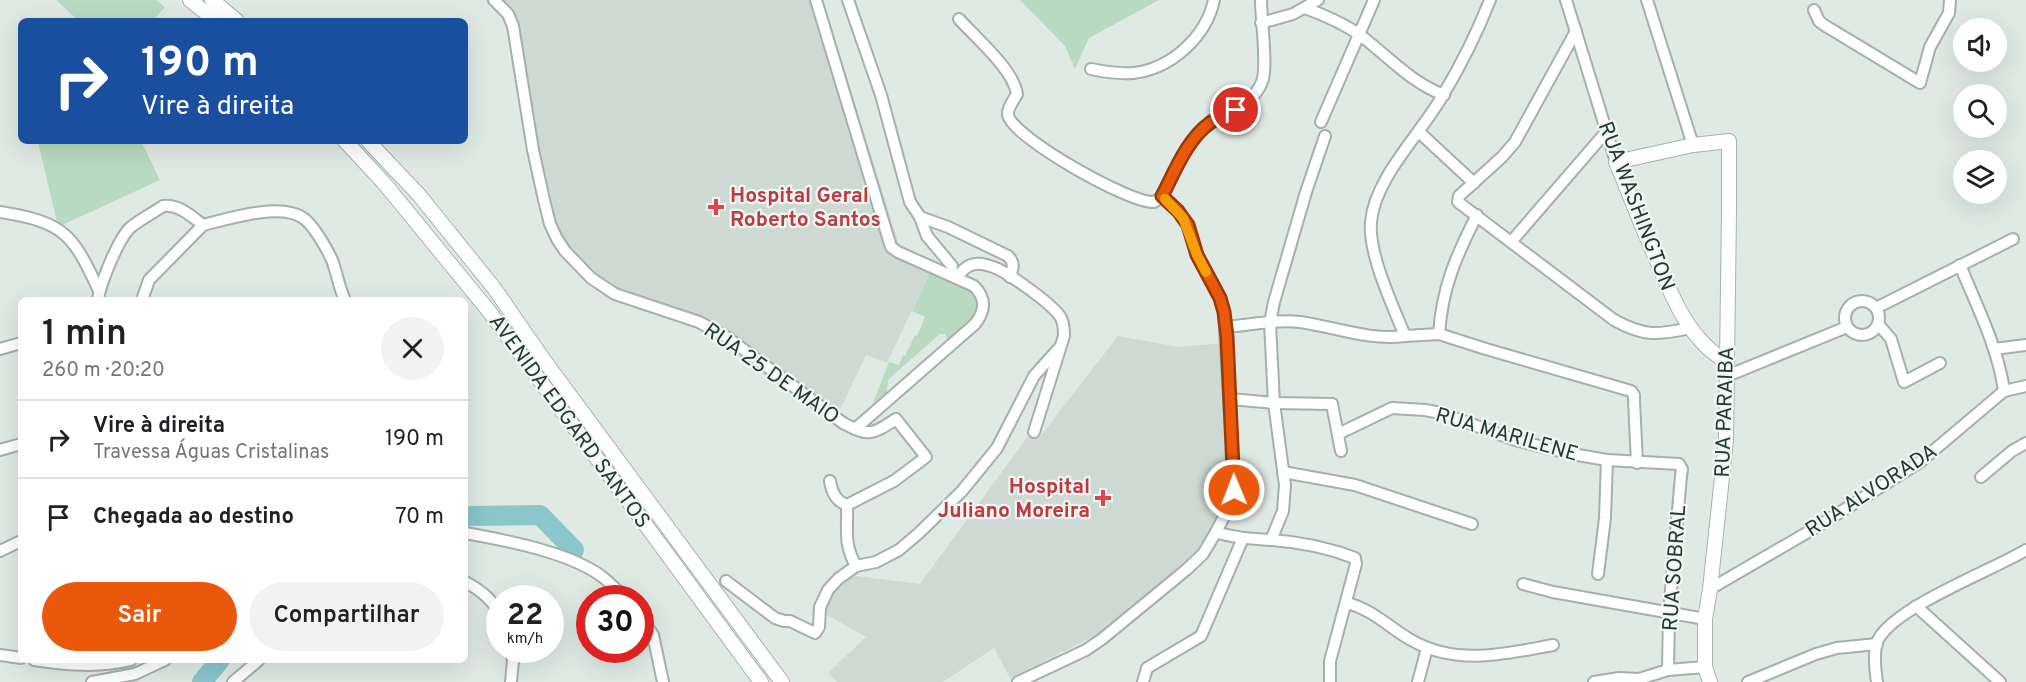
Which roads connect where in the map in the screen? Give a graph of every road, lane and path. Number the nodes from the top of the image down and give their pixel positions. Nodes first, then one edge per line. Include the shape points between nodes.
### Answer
1 (190, 0) edge
2 (212, 0) edge
3 (494, 0) edge
4 (816, 0) edge
5 (848, 0) edge
6 (1215, 0) edge
7 (1261, 0) edge
8 (1318, 0) edge
9 (1374, 0) edge
10 (1490, 0) edge
11 (1566, 0) edge
12 (1647, 0) edge
13 (1950, 0) edge
14 (1305, 8) junction
15 (1814, 10) dead end
16 (212, 18) edge
17 (233, 18) edge
18 (959, 19) dead end
19 (1261, 23) junction
20 (1576, 31) junction
21 (1359, 35) junction
22 (1091, 69) dead end
23 (1444, 95) junction
24 (1321, 122) dead end
25 (1420, 132) junction
26 (1605, 132) junction
27 (1325, 136) dead end
28 (348, 144) edge
29 (371, 144) edge
30 (1693, 145) junction
31 (1616, 162) junction
32 (1474, 183) junction
33 (1162, 196) junction
34 (0, 212) edge
35 (1473, 212) junction
36 (920, 217) junction
37 (203, 225) junction
38 (2013, 239) dead end
39 (1511, 242) junction
40 (1960, 266) junction
41 (954, 276) junction
42 (1010, 277) junction
43 (99, 295) edge
44 (143, 297) edge
45 (344, 297) edge
46 (1876, 308) junction
47 (1270, 323) junction
48 (1878, 324) junction
49 (1226, 327) junction
50 (1847, 327) junction
51 (1691, 328) junction
52 (1439, 334) junction
53 (1405, 336) junction
54 (18, 344) edge
55 (2026, 345) edge
56 (1060, 347) junction
57 (0, 349) edge
58 (1995, 349) junction
59 (1726, 360) junction
60 (1940, 363) dead end
61 (1727, 376) junction
62 (2026, 386) edge
63 (2004, 392) junction
64 (1230, 399) junction
65 (1274, 403) junction
66 (855, 429) junction
67 (1034, 432) dead end
68 (1338, 434) junction
69 (2026, 443) edge
70 (18, 447) edge
71 (0, 450) edge
72 (1341, 452) dead end
73 (1607, 460) junction
74 (1637, 463) junction
75 (1681, 467) joint
76 (1283, 472) junction
77 (1981, 477) dead end
78 (830, 481) dead end
79 (847, 505) junction
80 (1472, 524) dead end
81 (1216, 532) junction
82 (468, 534) edge
83 (1243, 538) junction
84 (1271, 540) junction
85 (18, 542) edge
86 (2026, 550) edge
87 (0, 551) edge
88 (856, 566) junction
89 (1598, 574) dead end
90 (726, 581) dead end
91 (468, 584) edge
92 (1523, 584) dead end
93 (611, 585) edge
94 (1710, 589) junction
95 (486, 597) edge
96 (1347, 603) junction
97 (1916, 606) junction
98 (1669, 613) junction
99 (1706, 619) junction
100 (654, 640) edge
101 (1876, 644) junction
102 (1552, 645) dead end
103 (1427, 648) junction
104 (0, 655) edge
105 (18, 658) edge
106 (57, 663) edge
107 (99, 663) edge
108 (112, 663) edge
109 (159, 663) edge
110 (255, 663) edge
111 (513, 663) edge
112 (1705, 667) junction
113 (1668, 670) junction
114 (114, 679) junction
115 (1638, 680) edge
116 (92, 682) edge
117 (233, 682) edge
118 (511, 682) edge
119 (663, 682) edge
120 (761, 682) edge
121 (782, 682) edge
122 (1018, 682) edge
123 (1143, 682) edge
124 (1330, 682) edge
125 (1418, 682) edge
126 (1594, 682) edge
127 (1710, 682) edge
128 (1748, 682) edge
129 (1877, 682) edge
130 (2000, 682) edge

1 - 16 main road
2 - 17 main road
3 - 66 street, RUA 25 DE MAIO via 508,14 513,26 539,182 550,224 565,251 591,278 615,294 699,322 728,338
4 - 41 street, RUA 25 DE MAIO via 890,244 898,252
5 - 36 street via 881,95 910,202
6 - 22 street via 1202,30 1167,62 1134,73
7 - 19 street
8 - 14 street
9 - 21 street
10 - 23 street
11 - 20 street, RUA WASHINGTON
12 - 30 street
13 - 15 street via 1949,13 1930,47 1920,83 1824,25
14 - 19 street
14 - 21 street
18 - 33 street via 1011,78 1017,94 1008,115 1029,139 1074,168 1136,199 1154,202
19 - 33 street via 1262,81 1248,102 1201,131
20 - 26 street, RUA WASHINGTON
20 - 32 street via 1515,142
21 - 23 street via 1416,82
21 - 24 street
23 - 25 street
25 - 32 street
25 - 53 street via 1406,147 1381,189 1371,222 1377,261
26 - 31 street, RUA WASHINGTON
26 - 39 street
27 - 47 street
28 - 120 main road, AVENIDA EDGARD SANTOS via 488,310
29 - 121 main road, AVENIDA EDGARD SANTOS via 419,195 494,288
30 - 31 main road
30 - 59 main road, RUA PARAIBA via 1729,141
31 - 51 main road, RUA WASHINGTON via 1672,297
32 - 35 street via 1457,199
33 - 49 street via 1188,225 1197,255 1220,298
34 - 43 street via 28,217 67,234 82,254
35 - 39 street
35 - 52 street via 1451,270
36 - 41 street via 927,236 952,266
36 - 42 street via 1008,256 1013,261
37 - 43 street via 177,207 163,206 131,227
37 - 44 street via 149,280
37 - 45 street via 272,212 303,217 331,259
38 - 40 street
39 - 51 street via 1630,329 1659,334
40 - 46 street
40 - 58 street
41 - 42 street via 975,264 985,264
41 - 66 street, RUA 25 DE MAIO via 980,292 984,300 981,316
42 - 56 street via 1060,317 1064,336
46 - 48 street
46 - 50 street via 1864,301 1850,305 1845,313
47 - 49 street
47 - 53 street via 1294,321 1354,333
47 - 65 street
48 - 50 street via 1866,335 1855,334
48 - 60 street via 1892,339 1904,382
49 - 64 street
50 - 61 street
51 - 59 main road, RUA WASHINGTON via 1709,349
52 - 53 street
52 - 74 street via 1625,388 1634,395
54 - 57 street
55 - 58 street
56 - 67 street
56 - 88 street via 1034,376 997,448 962,491 899,550 876,562
58 - 63 street
59 - 61 main road, RUA PARAIBA
61 - 94 main road, RUA PARAIBA via 1726,440
62 - 63 street, RUA ALVORADA
63 - 94 street, RUA ALVORADA via 1920,462
64 - 65 street
64 - 81 street via 1234,490
65 - 68 street via 1332,404
65 - 76 street
66 - 79 street via 874,433 896,419 926,456 894,482
68 - 72 street
68 - 73 street, RUA MARILENE via 1392,408 1425,410 1526,443
69 - 77 street
70 - 71 street
73 - 74 street, RUA MARILENE
73 - 89 street
74 - 75 street, RUA MARILENE via 1675,463
75 - 98 street, RUA SOBRAL
76 - 80 street via 1355,485
76 - 84 street via 1283,510
78 - 79 street via 832,492
79 - 88 street via 846,539
81 - 83 street
81 - 122 street via 1203,554 1186,570 1102,639
82 - 93 street via 507,540 585,566
83 - 84 street
83 - 123 street via 1201,636 1147,668
84 - 96 street via 1355,558
85 - 87 street
86 - 97 street
88 - 90 street via 828,590 815,633 775,618
91 - 95 street
92 - 98 street
94 - 99 main road, RUA PARAIBA
96 - 103 street via 1371,612
96 - 124 street via 1330,661
97 - 101 street via 1894,622
97 - 130 street
98 - 99 street
98 - 113 street, RUA SOBRAL
99 - 112 main road, RUA PARAIBA
100 - 119 street
101 - 128 street via 1816,654
101 - 129 street
102 - 103 street via 1487,656 1456,655
103 - 125 street
104 - 105 street
106 - 107 street
108 - 114 street
109 - 114 street
110 - 117 street
111 - 118 street
112 - 113 street
112 - 127 main road, RUA PARAIBA
113 - 115 street
114 - 116 street
115 - 126 street

